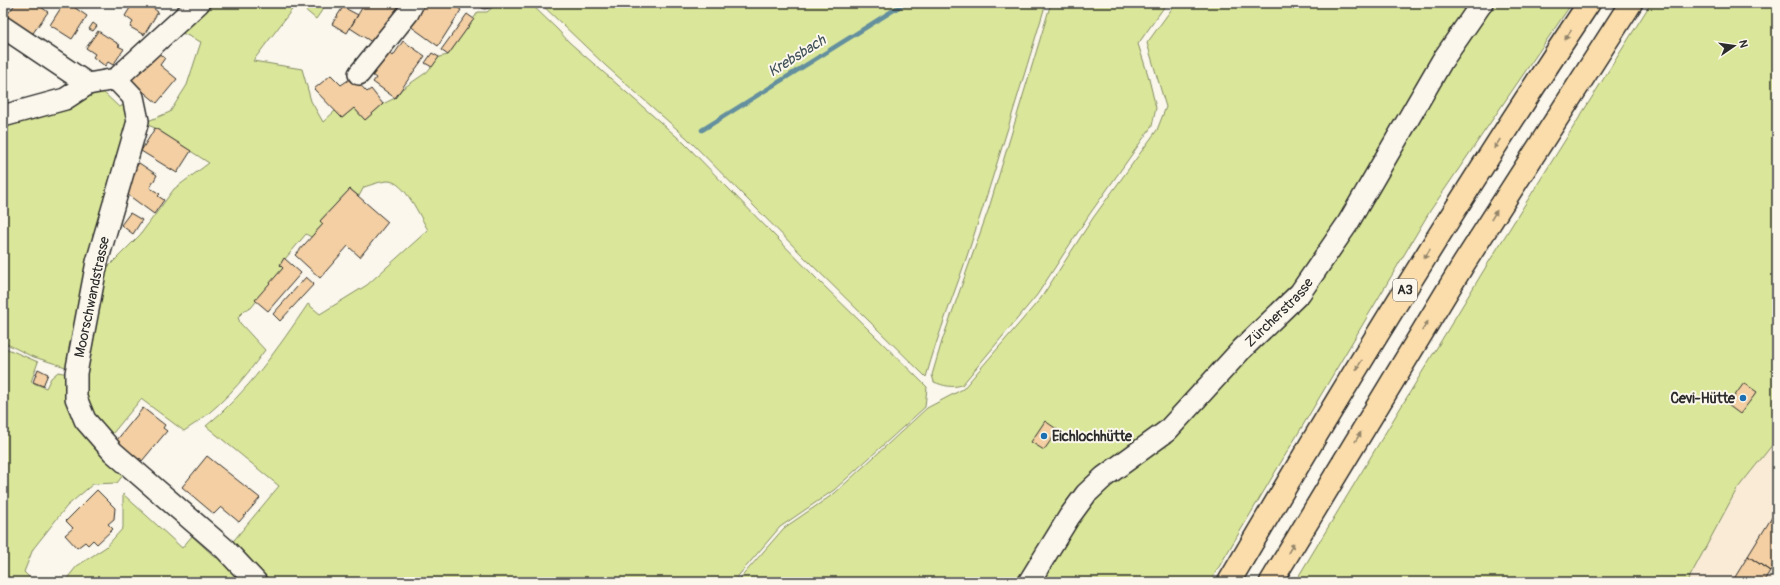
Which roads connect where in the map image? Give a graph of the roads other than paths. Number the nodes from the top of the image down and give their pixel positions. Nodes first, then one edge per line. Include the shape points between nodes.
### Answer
1 (199, 3) edge
2 (413, 3) edge
3 (1482, 3) edge
4 (1590, 3) edge
5 (1631, 3) edge
6 (3, 27) edge
7 (359, 74) dead end
8 (116, 79) junction
9 (88, 84) junction
10 (3, 116) edge
11 (256, 582) edge
12 (1029, 582) edge
13 (1229, 582) edge
14 (1271, 582) edge

1 - 8 street
2 - 7 street via 408,13
3 - 12 street, Zürcherstrasse via 1442,61 1348,223 1300,293 1242,349 1167,431 1104,477 1086,494
4 -> 13 highway, A3 via 1426,256
14 -> 5 highway, A3 via 1463,265
6 - 9 street
8 - 9 street
8 - 11 street, Moorschwandstrasse via 133,97 138,121 97,262 76,373 76,398 84,420 113,452 225,549
9 - 10 street via 65,99

